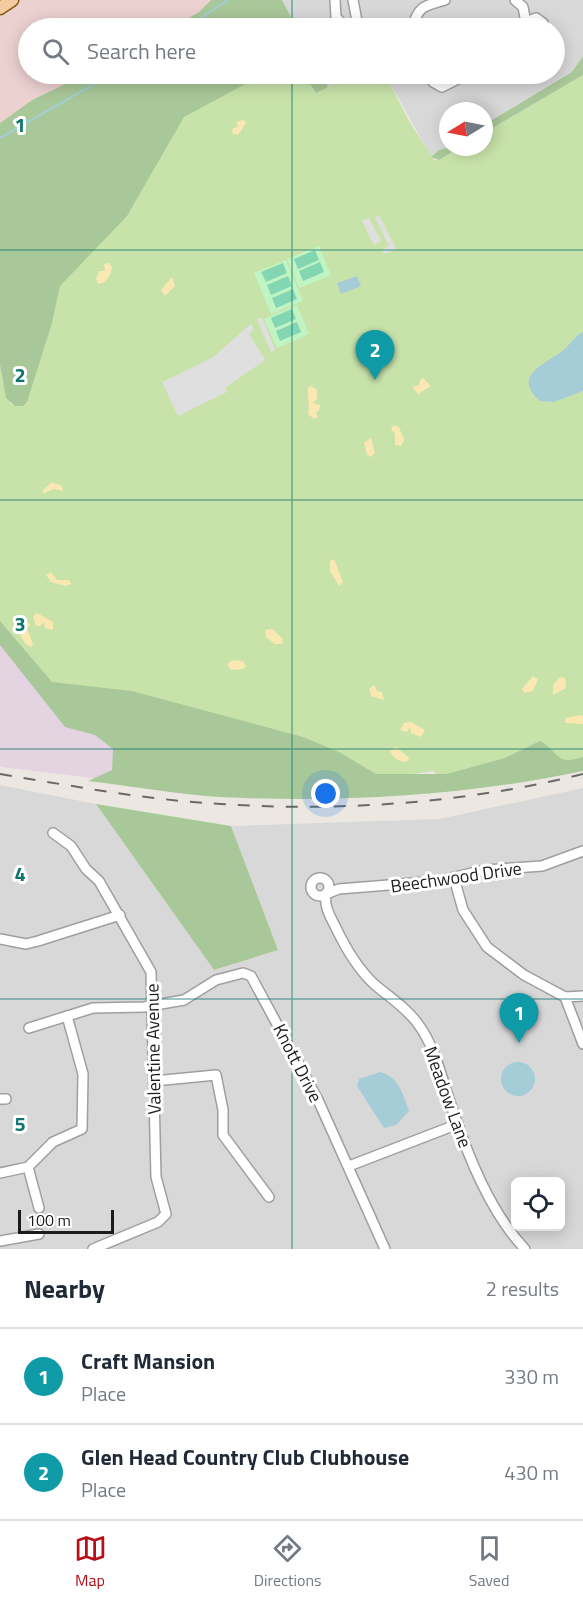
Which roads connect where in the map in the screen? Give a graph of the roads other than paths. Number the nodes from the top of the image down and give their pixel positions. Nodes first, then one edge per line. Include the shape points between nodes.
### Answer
1 (12, 0) edge
2 (335, 0) edge
3 (353, 0) edge
4 (445, 0) edge
5 (515, 0) edge
6 (429, 1) edge
7 (0, 8) edge
8 (337, 18) edge
9 (358, 18) edge
10 (414, 18) edge
11 (525, 18) edge
12 (53, 833) dead end
13 (583, 851) edge
14 (454, 878) junction
15 (326, 894) joint
16 (120, 915) junction
17 (0, 928) edge
18 (1, 939) edge
19 (583, 996) edge
20 (565, 997) junction
21 (153, 1005) junction
22 (67, 1016) junction
23 (29, 1028) dead end
24 (583, 1044) edge
25 (154, 1081) junction
26 (458, 1124) junction
27 (349, 1166) junction
28 (28, 1167) junction
29 (0, 1173) edge
30 (269, 1197) dead end
31 (39, 1208) dead end
32 (39, 1234) dead end
33 (0, 1241) edge
34 (93, 1249) edge
35 (385, 1249) edge
36 (525, 1249) edge

1 - 7 main road
2 - 8 street
3 - 9 street
4 - 6 street
5 - 11 street via 523,7
6 - 10 street
12 - 16 street, Valentine Avenue via 71,846
13 - 14 street, Beechwood Drive via 542,866 485,870
14 - 15 street, Beechwood Drive via 339,889
14 - 20 street via 463,910 487,947 525,975
15 - 26 street, Meadow Lane via 325,904 351,956 423,1030
16 - 18 street via 26,944
16 - 21 street, Valentine Avenue via 151,972
17 - 18 street
19 - 20 street
20 - 24 street
21 - 22 street via 93,1008
21 - 25 street, Valentine Avenue
21 - 27 street, Knott Drive via 189,999 209,984 236,974 251,976
22 - 23 street
22 - 28 street via 82,1066 84,1124 78,1133 46,1147
25 - 30 street via 216,1075 223,1135
25 - 34 street, Valentine Avenue via 156,1177 166,1214 158,1222
26 - 27 street
26 - 36 street, Meadow Lane via 497,1209
27 - 35 street, Knott Drive
28 - 29 street
28 - 31 street
32 - 33 street

